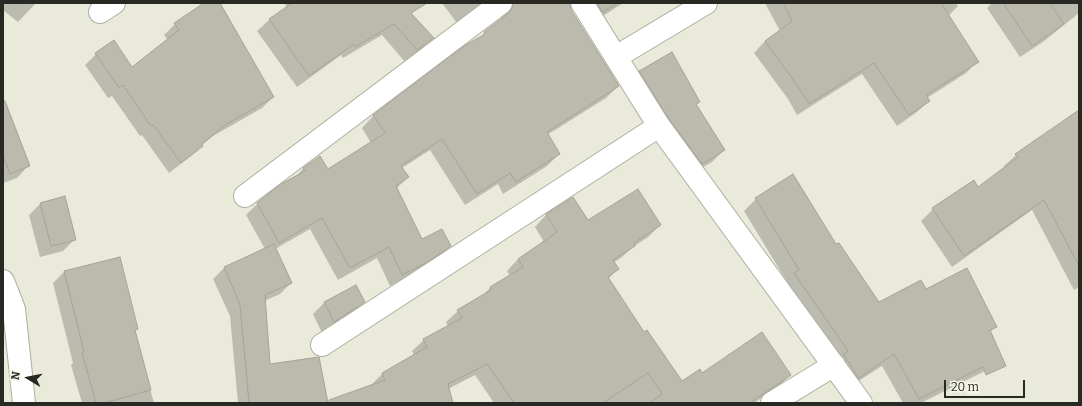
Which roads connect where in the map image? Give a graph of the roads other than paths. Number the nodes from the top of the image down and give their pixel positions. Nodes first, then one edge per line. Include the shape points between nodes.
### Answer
1 (500, 3) edge
2 (582, 3) edge
3 (706, 3) edge
4 (616, 58) junction
5 (659, 126) junction
6 (245, 196) dead end
7 (3, 281) edge
8 (322, 346) dead end
9 (834, 365) junction
10 (24, 403) edge
11 (772, 403) edge
12 (861, 403) edge

1 - 6 street
2 - 4 street
3 - 4 street
4 - 5 street
5 - 8 street
5 - 9 street
7 - 10 street via 14,309
9 - 11 street
9 - 12 street

